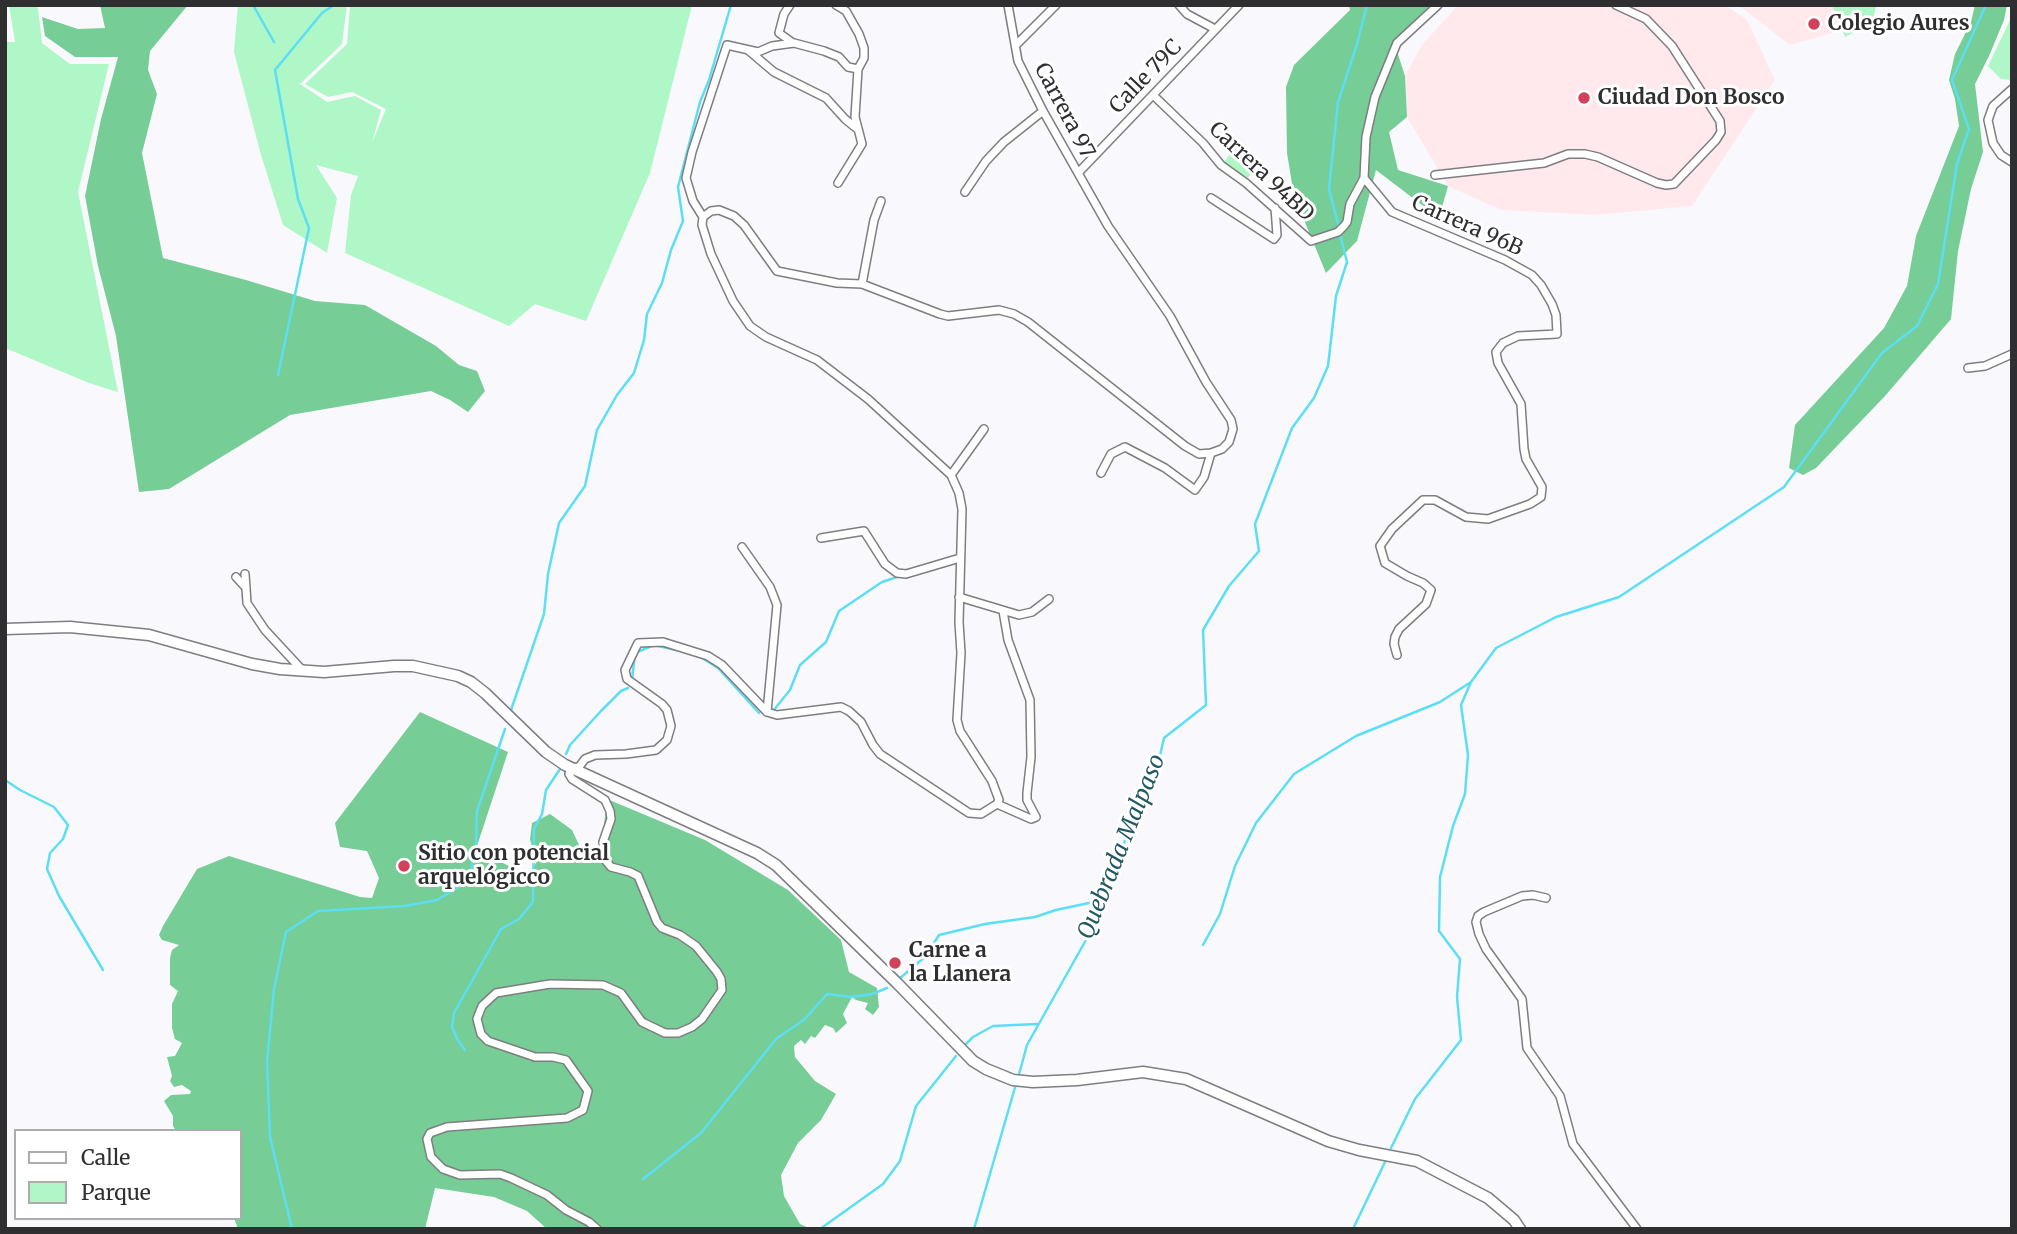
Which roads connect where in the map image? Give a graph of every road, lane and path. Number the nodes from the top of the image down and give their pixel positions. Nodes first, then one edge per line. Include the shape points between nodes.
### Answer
1 (790, 5) edge
2 (836, 5) edge
3 (1008, 5) edge
4 (1056, 5) edge
5 (1179, 5) edge
6 (1239, 5) edge
7 (1438, 5) edge
8 (1616, 5) edge
9 (849, 8) edge
10 (1215, 29) junction
11 (794, 43) junction
12 (1017, 44) junction
13 (748, 49) junction
14 (858, 69) junction
15 (2012, 89) edge
16 (1153, 95) junction
17 (1043, 111) junction
18 (856, 128) junction
19 (2012, 162) edge
20 (1078, 173) junction
21 (1435, 175) dead end
22 (1364, 178) junction
23 (838, 183) dead end
24 (965, 192) dead end
25 (1211, 198) dead end
26 (881, 201) dead end
27 (1275, 208) junction
28 (703, 217) junction
29 (862, 284) junction
30 (2012, 354) edge
31 (1968, 368) dead end
32 (984, 429) dead end
33 (1211, 453) junction
34 (1101, 473) dead end
35 (951, 475) junction
36 (821, 538) dead end
37 (742, 547) dead end
38 (960, 558) junction
39 (245, 575) dead end
40 (236, 577) dead end
41 (246, 588) junction
42 (959, 597) junction
43 (1049, 599) dead end
44 (1003, 611) junction
45 (5, 629) edge
46 (1397, 655) dead end
47 (303, 671) junction
48 (767, 712) junction
49 (571, 768) junction
50 (997, 804) junction
51 (1546, 898) dead end
52 (597, 1229) edge
53 (1520, 1229) edge
54 (1637, 1229) edge

1 - 11 street via 779,32
2 - 9 street
3 - 12 street, Carrera 97
4 - 12 street
5 - 10 street
6 - 10 street, Calle 79C
7 - 22 street via 1397,43 1375,97
8 - 21 street via 1646,19 1672,46 1720,121 1716,140 1674,184 1657,183 1585,154
9 - 14 street via 864,48
10 - 16 street, Calle 79C
11 - 13 street via 758,52
11 - 14 street via 839,57 848,67
12 - 17 street, Carrera 97 via 1018,61
13 - 18 street via 774,72 826,98
13 - 28 street via 727,45 692,152 687,184
14 - 18 street
15 - 19 street via 1993,106 1988,120 1993,144
16 - 20 street, Calle 79C
16 - 27 street, Carrera 94BD via 1221,165
17 - 20 street, Carrera 97
17 - 24 street via 1004,142
18 - 23 street via 860,150
20 - 33 street, Carrera 97 via 1231,420 1229,442
22 - 27 street, Carrera 94BD via 1350,204 1347,222 1338,232 1315,241
22 - 46 street, Carrera 96B via 1392,212 1532,275 1556,315 1556,334 1518,336 1496,352 1521,404 1526,459 1542,487 1541,497 1488,519 1466,517 1435,500 1423,500 1392,529 1380,546 1385,563 1431,590 1426,604 1395,636
25 - 27 street via 1274,239
26 - 29 street
28 - 29 street via 719,210 734,216 777,271
28 - 35 street via 711,254 750,326 817,360 868,399
29 - 33 street via 948,316 999,310 1014,314 1185,446 1199,454
30 - 31 street
32 - 35 street
33 - 34 street via 1195,490 1125,447 1111,454
35 - 38 street via 962,509
36 - 38 street via 864,531 885,564 897,573
37 - 48 street via 771,587 777,605
38 - 42 street
39 - 41 street
40 - 41 street
41 - 47 street via 247,603 265,630
42 - 44 street
42 - 50 street via 957,720 992,781
43 - 44 street via 1025,614
44 - 50 street via 1008,640 1030,700 1027,800 1036,817
45 - 47 main road via 70,627 149,635 252,664
47 - 49 main road via 403,666 446,671 471,682 546,752
48 - 49 street via 708,656 670,643 638,643 625,670 627,679 667,710 671,726 667,740 656,750 595,755
48 - 50 street via 777,715 841,707 861,722 876,750 969,813 981,814
49 - 52 street via 572,779 605,800 610,811 603,842 606,862 638,876 657,922 696,946 717,972 722,990 702,1019 678,1033 665,1033 642,1022 621,993 603,985 550,984 496,993 482,1006 477,1019 481,1034 500,1046 535,1057 566,1060 588,1091 583,1110 567,1118 447,1127 430,1133 427,1139 430,1157 443,1169 460,1175 511,1178 547,1195
49 - 53 main road via 776,865 973,1061 1017,1080 1077,1080 1143,1072 1186,1079 1328,1141 1417,1161 1488,1198
51 - 54 street via 1522,896 1484,912 1476,922 1479,934 1522,999 1527,1048 1560,1096 1573,1144

